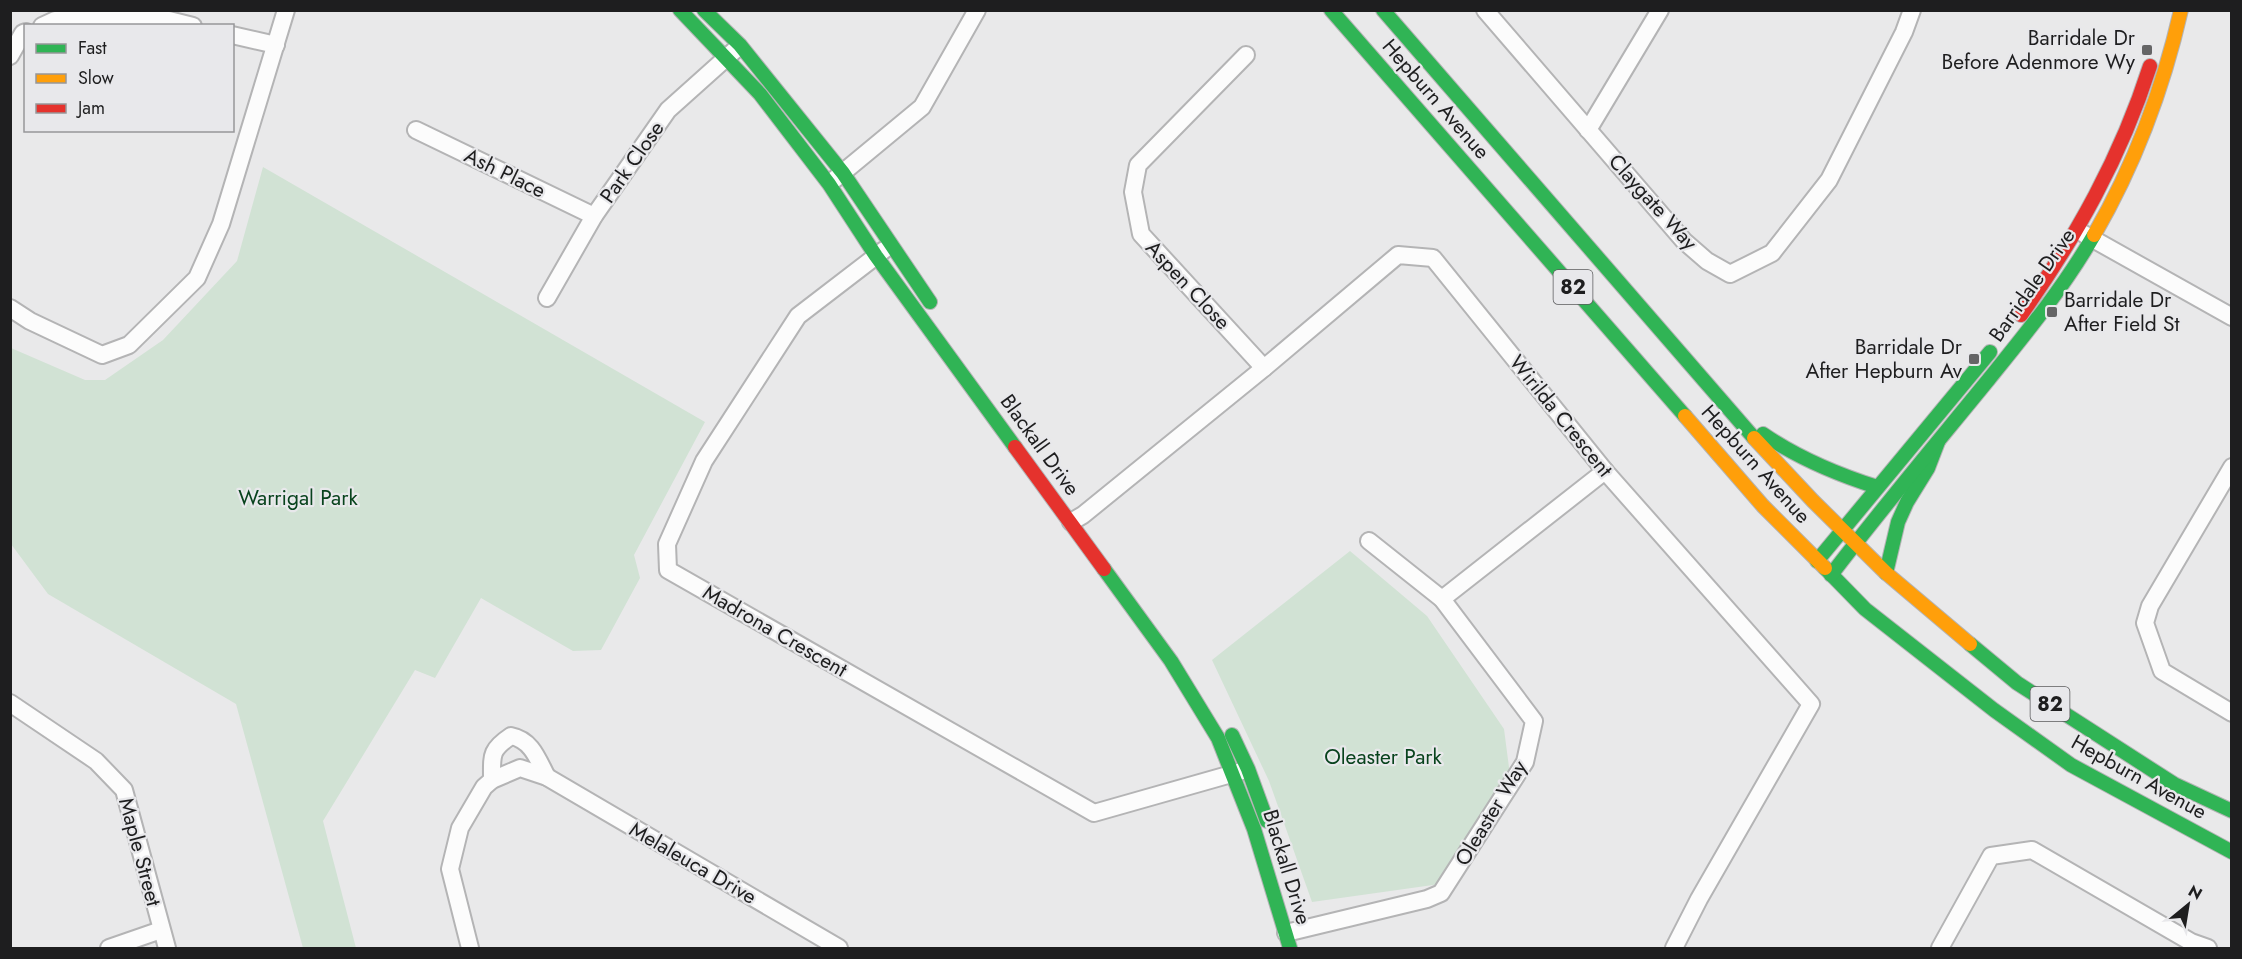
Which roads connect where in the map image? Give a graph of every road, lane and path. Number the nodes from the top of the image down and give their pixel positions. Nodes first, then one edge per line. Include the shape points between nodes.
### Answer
1 (286, 10) edge
2 (680, 10) edge
3 (704, 10) edge
4 (977, 10) edge
5 (1331, 10) edge
6 (1383, 10) edge
7 (1485, 10) edge
8 (1660, 10) edge
9 (1911, 10) edge
10 (2181, 10) edge
11 (46, 24) edge
12 (185, 24) edge
13 (24, 33) edge
14 (234, 35) edge
15 (276, 45) junction
16 (740, 45) junction
17 (2154, 51) dead end
18 (1246, 55) dead end
19 (10, 56) edge
20 (726, 58) junction
21 (416, 130) dead end
22 (1588, 130) junction
23 (843, 173) junction
24 (829, 184) junction
25 (594, 216) junction
26 (2085, 234) junction
27 (883, 251) junction
28 (547, 298) dead end
29 (10, 308) edge
30 (938, 313) dead end
31 (2232, 317) edge
32 (2015, 322) dead end
33 (2002, 338) dead end
34 (1264, 368) junction
35 (1725, 403) junction
36 (1938, 442) junction
37 (2232, 466) edge
38 (1605, 471) junction
39 (1877, 488) junction
40 (1080, 516) junction
41 (1843, 530) junction
42 (1369, 541) dead end
43 (1855, 543) junction
44 (1817, 561) junction
45 (1886, 573) junction
46 (1831, 575) junction
47 (1442, 599) junction
48 (10, 703) edge
49 (2232, 713) edge
50 (1227, 727) dead end
51 (1240, 771) junction
52 (547, 777) junction
53 (492, 780) junction
54 (2232, 811) edge
55 (1271, 832) dead end
56 (2232, 852) edge
57 (161, 930) junction
58 (1295, 933) edge
59 (2189, 945) edge
60 (109, 948) edge
61 (167, 948) edge
62 (470, 948) edge
63 (839, 948) edge
64 (1674, 948) edge
65 (1940, 948) edge
66 (2208, 948) edge

1 - 15 street
2 - 20 main road, Blackall Drive
3 - 16 main road, Blackall Drive
4 - 23 street via 922,107
5 - 44 main road, Hepburn Avenue / 82 via 1763,506
6 - 35 main road, Hepburn Avenue / 82
7 - 22 street, Claygate Way
8 - 22 street
9 - 22 street, Claygate Way via 1904,32 1829,180 1772,254 1730,274 1684,241
10 - 26 main road, Barridale Drive via 2154,104 2129,165
11 - 12 street via 55,20 169,20
13 - 19 street
14 - 15 street
15 - 29 street via 221,224 197,278 129,345 102,355
16 - 20 street, Park Close
16 - 23 main road, Blackall Drive
17 - 26 main road, Barridale Drive via 2145,85
18 - 34 street, Aspen Close via 1138,165 1133,192 1141,234
20 - 24 main road, Blackall Drive via 760,94
20 - 25 street, Park Close via 668,110
21 - 25 street, Ash Place
23 - 24 street
23 - 27 main road, Blackall Drive
24 - 27 main road, Blackall Drive
25 - 28 street, Park Close
26 - 31 street
26 - 32 main road, Barridale Drive
26 - 36 main road, Barridale Drive via 2068,276
27 - 30 main road, Blackall Drive
27 - 40 main road, Blackall Drive
27 - 51 street, Madrona Crescent via 798,316 704,461 667,544 668,570 1094,813
33 - 39 main road, Barridale Drive
34 - 38 street, Wirilda Crescent via 1398,255 1433,258
34 - 40 street, Wirilda Crescent
35 - 39 main road via 1798,456
35 - 41 main road, Hepburn Avenue / 82
36 - 43 main road, Barridale Drive
36 - 45 main road via 1929,468 1898,522
37 - 49 street via 2150,606 2145,623 2162,670
38 - 47 street
38 - 64 street, Wirilda Crescent via 1811,704
39 - 41 main road, Barridale Drive
40 - 51 main road, Blackall Drive
41 - 43 main road, Hepburn Avenue / 82
41 - 44 main road, Barridale Drive
42 - 47 street, Oleaster Way
43 - 45 main road, Hepburn Avenue / 82
43 - 46 main road, Barridale Drive
44 - 46 main road, Hepburn Avenue / 82
45 - 54 main road, Hepburn Avenue / 82 via 2017,683 2174,784
46 - 56 main road, Hepburn Avenue / 82 via 1865,609 2070,765
47 - 58 street, Oleaster Way via 1533,721 1524,762 1441,893
48 - 57 street, Maple Street via 96,761 124,790
50 - 51 main road, Blackall Drive
51 - 55 main road, Blackall Drive
51 - 58 main road, Blackall Drive via 1254,828
52 - 53 street, Melaleuca Drive via 520,768
52 - 53 street via 531,746 520,737 511,736 496,746
52 - 63 street, Melaleuca Drive
53 - 62 street, Melaleuca Drive via 460,828 450,869
57 - 60 street
57 - 61 street, Maple Street
59 - 65 street via 2032,850 1990,856
59 - 66 street

